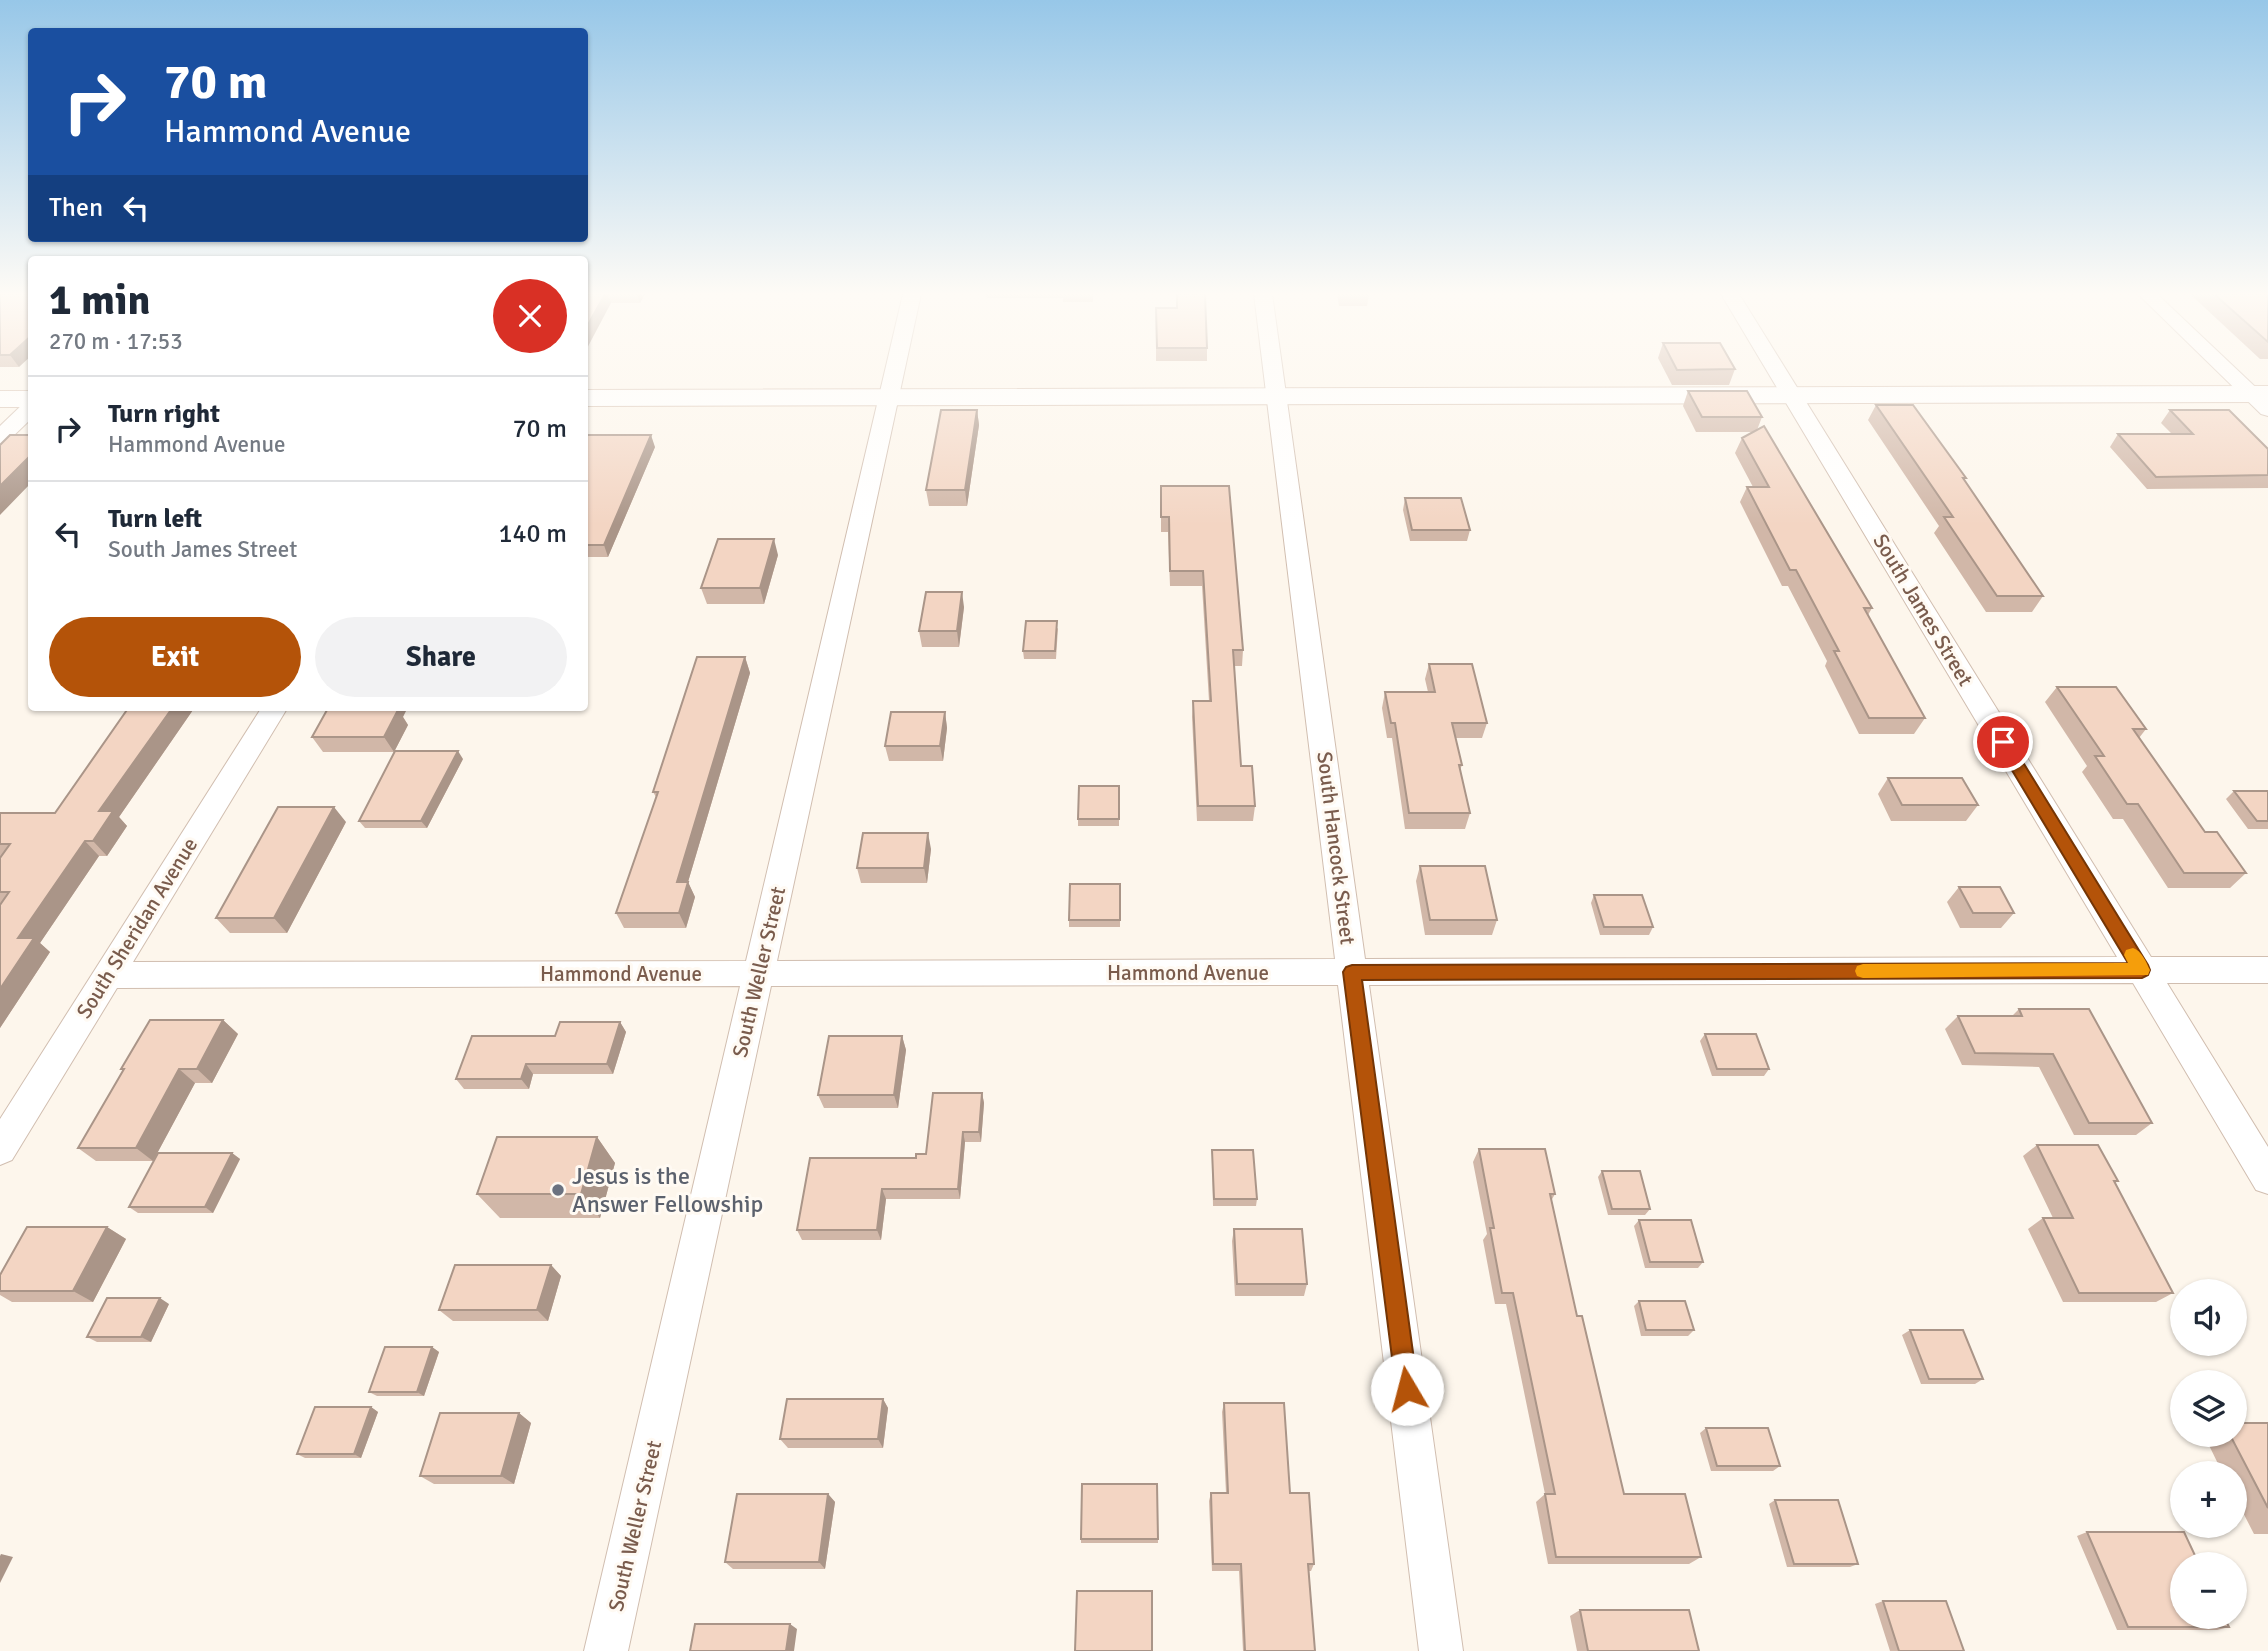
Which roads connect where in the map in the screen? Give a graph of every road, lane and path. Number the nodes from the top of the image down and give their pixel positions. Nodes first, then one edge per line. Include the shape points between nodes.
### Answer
1 (895, 371) edge
2 (1274, 371) edge
3 (1777, 371) edge
4 (2231, 371) edge
5 (1791, 395) junction
6 (1277, 396) junction
7 (889, 397) junction
8 (588, 398) edge
9 (0, 399) edge
10 (28, 399) edge
11 (2262, 399) edge
12 (28, 410) edge
13 (0, 438) edge
14 (273, 711) edge
15 (2142, 970) junction
16 (2268, 970) edge
17 (1352, 972) junction
18 (759, 974) junction
19 (108, 975) junction
20 (0, 1149) edge
21 (2268, 1178) edge
22 (606, 1651) edge
23 (1441, 1651) edge

1 - 7 street, South Weller Street
2 - 6 street, South Hancock Street
3 - 5 street, South James Street
4 - 11 street
5 - 6 main road
5 - 11 main road
5 - 15 street, South James Street
6 - 7 main road
6 - 17 street, South Hancock Street
7 - 8 main road
7 - 18 street, South Weller Street
9 - 10 main road
12 - 13 street
14 - 19 street, South Sheridan Avenue
15 - 16 street, Hammond Avenue
15 - 17 street, Hammond Avenue
15 - 21 street, South James Street
17 - 18 street, Hammond Avenue
17 - 23 street, South Hancock Street
18 - 19 street, Hammond Avenue
18 - 22 street, South Weller Street
19 - 20 street, South Sheridan Avenue

